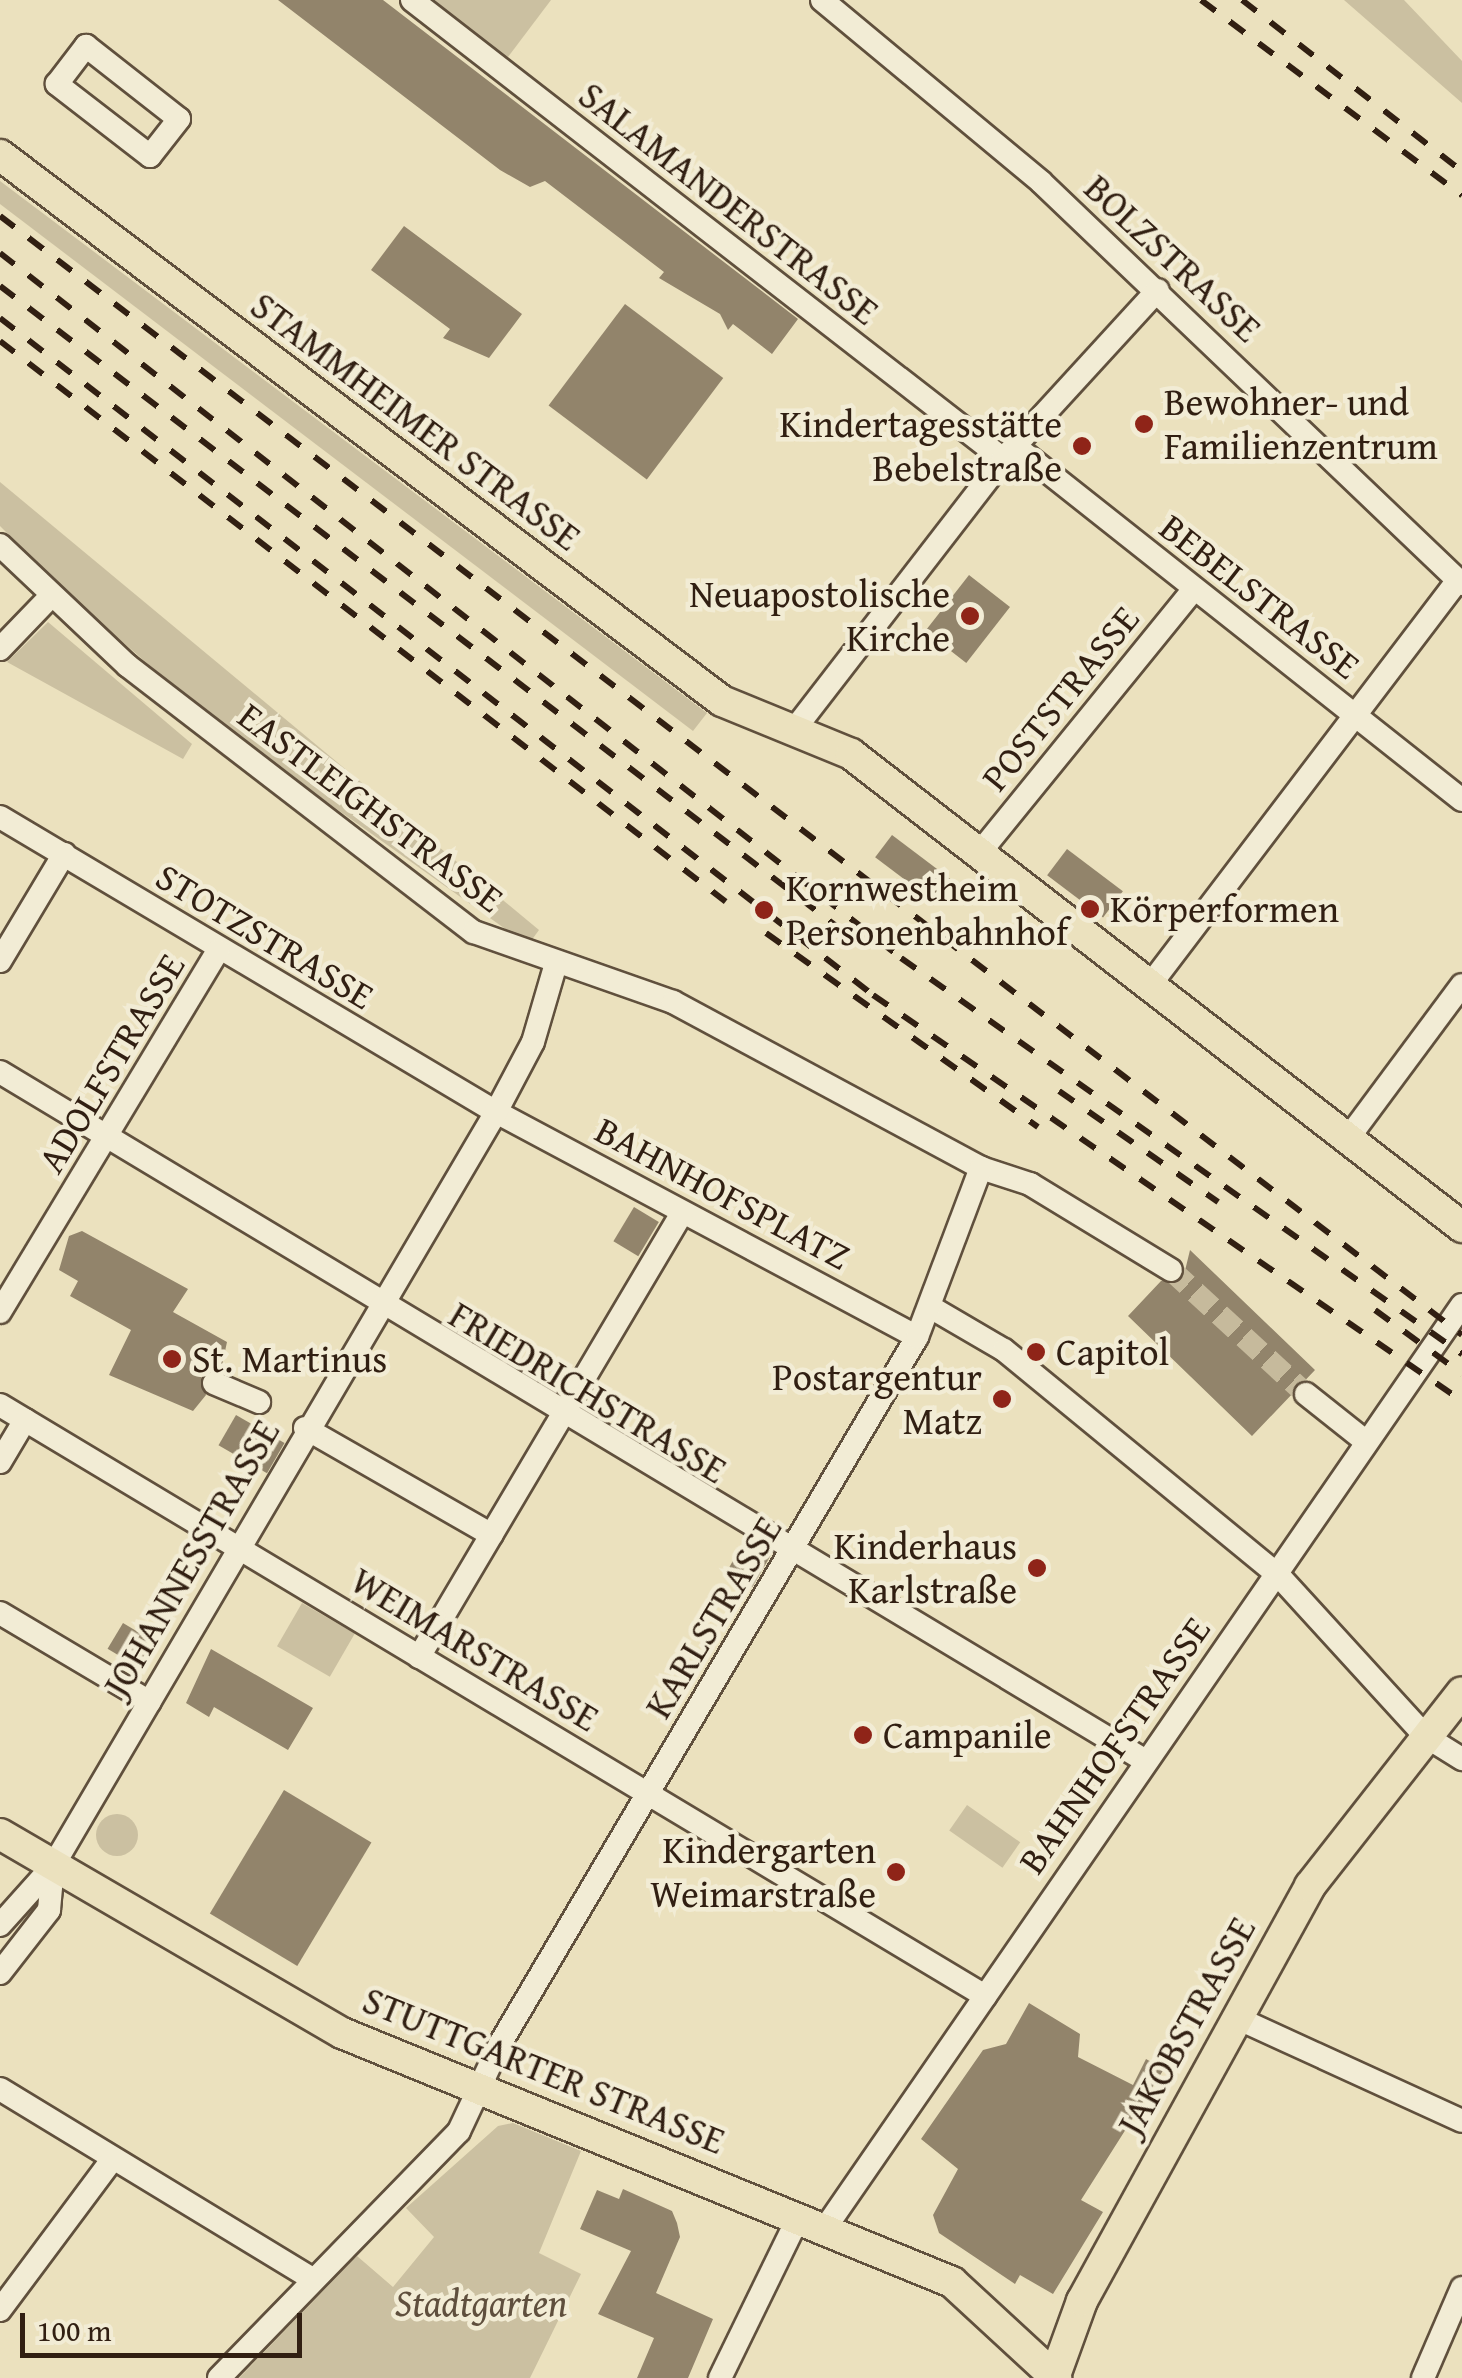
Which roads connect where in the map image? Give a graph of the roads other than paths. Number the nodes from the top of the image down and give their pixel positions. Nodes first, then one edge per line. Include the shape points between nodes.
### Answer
1 (412, 0) edge
2 (822, 0) edge
3 (179, 119) joint
4 (0, 155) edge
5 (1158, 290) junction
6 (1009, 452) junction
7 (0, 545) edge
8 (1460, 582) edge
9 (1194, 588) junction
10 (50, 597) junction
11 (0, 649) edge
12 (1356, 717) junction
13 (797, 726) junction
14 (1462, 800) edge
15 (0, 817) edge
16 (981, 851) junction
17 (64, 854) junction
18 (218, 951) junction
19 (0, 961) edge
20 (555, 967) junction
21 (1150, 985) junction
22 (1462, 985) edge
23 (0, 1072) edge
24 (496, 1112) junction
25 (1349, 1137) junction
26 (108, 1139) junction
27 (981, 1168) junction
28 (682, 1214) junction
29 (1462, 1227) edge
30 (1171, 1270) tunnel mouth
31 (1462, 1305) edge
32 (376, 1306) junction
33 (932, 1308) junction
34 (0, 1312) edge
35 (917, 1337) junction
36 (214, 1383) dead end
37 (1306, 1394) tunnel mouth
38 (260, 1402) dead end
39 (0, 1405) edge
40 (563, 1417) junction
41 (25, 1420) junction
42 (305, 1428) junction
43 (1364, 1440) junction
44 (0, 1462) edge
45 (492, 1535) junction
46 (238, 1548) junction
47 (790, 1554) junction
48 (1280, 1576) junction
49 (0, 1613) edge
50 (420, 1658) junction
51 (1462, 1692) edge
52 (150, 1702) junction
53 (1426, 1736) junction
54 (1462, 1759) edge
55 (1146, 1762) junction
56 (649, 1792) junction
57 (0, 1834) edge
58 (53, 1866) junction
59 (0, 1925) edge
60 (0, 1973) edge
61 (985, 1996) junction
62 (1237, 2018) junction
63 (0, 2088) edge
64 (480, 2089) junction
65 (1462, 2121) edge
66 (112, 2160) junction
67 (813, 2222) junction
68 (311, 2278) junction
69 (1462, 2288) edge
70 (0, 2310) edge
71 (1055, 2377) edge
72 (1426, 2377) edge
73 (220, 2378) edge
74 (720, 2378) edge

1 - 6 street, SALAMANDERSTRASSE
2 - 5 street, BOLZSTRASSE
3 - 3 street via 86,46 56,84 150,156
4 - 13 main road, STAMMHEIMER STRASSE via 722,701
5 - 6 street
5 - 8 street, BOLZSTRASSE
6 - 9 street, BEBELSTRASSE
6 - 13 street
7 - 10 street, EASTLEIGHSTRASSE
8 - 12 street
9 - 12 street, BEBELSTRASSE
9 - 16 street, POSTSTRASSE
10 - 11 street
10 - 20 street, EASTLEIGHSTRASSE via 432,902
12 - 14 street, BEBELSTRASSE
12 - 21 street
13 - 16 main road via 851,754
15 - 17 street, STOTZSTRASSE
16 - 21 main road
17 - 18 street, STOTZSTRASSE
17 - 19 street
18 - 24 street, STOTZSTRASSE
18 - 26 street, ADOLFSTRASSE
20 - 24 street, JOHANNESSTRASSE via 533,1042
20 - 27 street, EASTLEIGHSTRASSE via 642,988
21 - 25 main road
22 - 25 street
23 - 26 street, FRIEDRICHSTRASSE
24 - 28 street, BAHNHOFSPLATZ
24 - 32 street, JOHANNESSTRASSE
25 - 29 main road
26 - 32 street, FRIEDRICHSTRASSE
26 - 34 street, ADOLFSTRASSE
27 - 30 street, EASTLEIGHSTRASSE via 1030,1184
27 - 33 street, KARLSTRASSE
28 - 35 street, BAHNHOFSPLATZ
28 - 40 street
31 - 43 street, BAHNHOFSTRASSE
32 - 40 street, FRIEDRICHSTRASSE
32 - 42 street, JOHANNESSTRASSE
33 - 35 street, KARLSTRASSE
33 - 48 street via 1073,1404
35 - 47 street, KARLSTRASSE
36 - 38 street
37 - 43 street
39 - 41 street, WEIMARSTRASSE
40 - 45 street
40 - 47 street, FRIEDRICHSTRASSE
41 - 44 street
41 - 46 street, WEIMARSTRASSE
42 - 45 street
42 - 46 street, JOHANNESSTRASSE
43 - 48 street, BAHNHOFSTRASSE via 1348,1482
45 - 50 street
46 - 50 street, WEIMARSTRASSE
46 - 52 street, JOHANNESSTRASSE
47 - 55 street, FRIEDRICHSTRASSE
47 - 56 street, KARLSTRASSE
48 - 53 street
48 - 55 street, BAHNHOFSTRASSE
49 - 52 street
50 - 56 street, WEIMARSTRASSE
51 - 53 main road, JAKOBSTRASSE
52 - 58 street, JOHANNESSTRASSE
53 - 54 street
53 - 62 main road, JAKOBSTRASSE via 1338,1842
55 - 61 street, BAHNHOFSTRASSE
56 - 61 street, WEIMARSTRASSE
56 - 64 street, KARLSTRASSE
57 - 58 main road, STUTTGARTER STRASSE
58 - 59 street
58 - 60 street via 49,1910
58 - 64 main road, STUTTGARTER STRASSE via 302,2014
61 - 67 street, BAHNHOFSTRASSE
62 - 65 street
62 - 71 main road, JAKOBSTRASSE via 1082,2301
63 - 66 street
64 - 67 main road, STUTTGARTER STRASSE
64 - 68 street, KARLSTRASSE via 459,2131
66 - 68 street
66 - 70 street
67 - 71 main road, STUTTGARTER STRASSE via 952,2282
67 - 74 street, BAHNHOFSTRASSE
68 - 73 street, KARLSTRASSE
69 - 72 street

